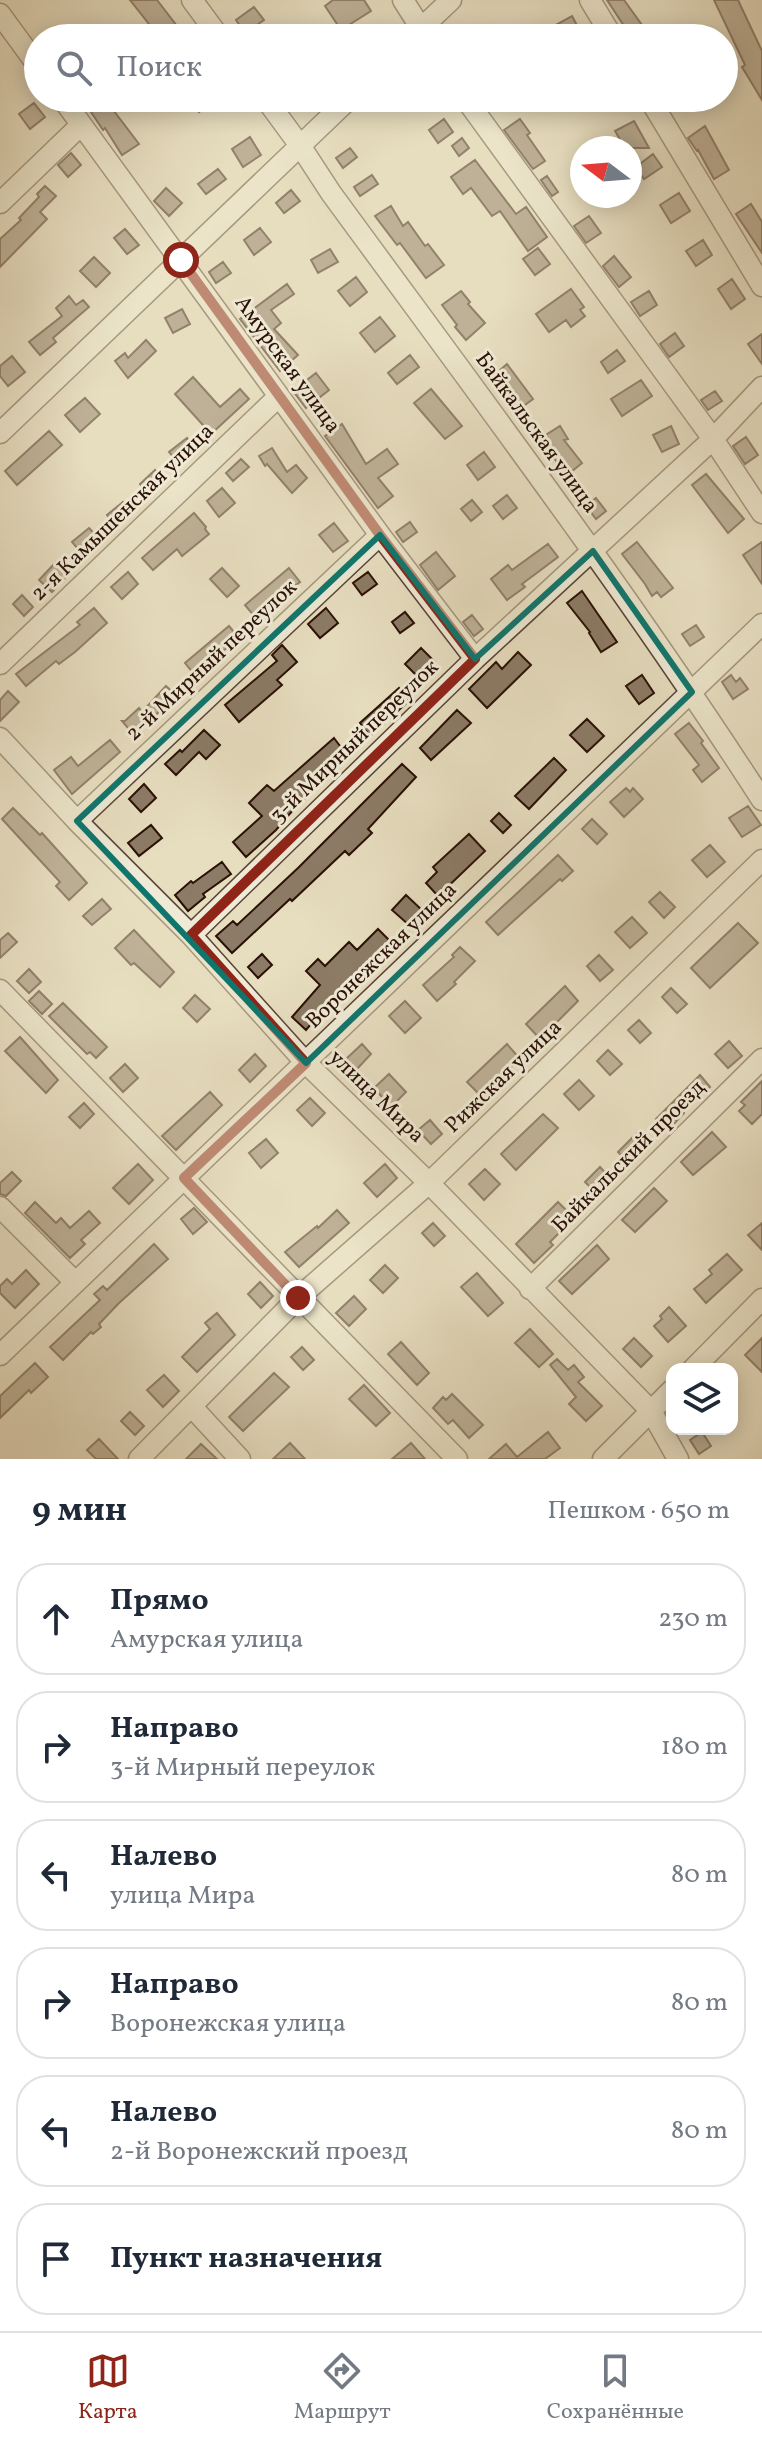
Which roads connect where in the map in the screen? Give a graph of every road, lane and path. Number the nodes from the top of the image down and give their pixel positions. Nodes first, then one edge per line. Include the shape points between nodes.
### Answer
1 (192, 0) edge
2 (403, 0) edge
3 (451, 0) edge
4 (590, 0) edge
5 (0, 14) edge
6 (210, 24) edge
7 (415, 24) edge
8 (430, 24) edge
9 (605, 24) edge
10 (24, 47) edge
11 (72, 112) edge
12 (275, 112) edge
13 (336, 112) edge
14 (475, 112) edge
15 (657, 112) edge
16 (81, 125) junction
17 (301, 147) junction
18 (0, 203) edge
19 (181, 260) junction
20 (762, 286) edge
21 (762, 387) edge
22 (279, 396) junction
23 (0, 433) edge
24 (713, 439) junction
25 (762, 513) edge
26 (380, 535) junction
27 (593, 551) junction
28 (762, 624) edge
29 (475, 659) junction
30 (0, 664) edge
31 (692, 692) junction
32 (0, 738) edge
33 (762, 800) edge
34 (77, 821) junction
35 (762, 860) edge
36 (191, 935) junction
37 (0, 990) edge
38 (762, 1059) edge
39 (306, 1063) junction
40 (184, 1178) junction
41 (429, 1183) junction
42 (0, 1207) edge
43 (75, 1282) junction
44 (530, 1289) junction
45 (298, 1298) junction
46 (761, 1302) edge
47 (0, 1355) edge
48 (699, 1363) edge
49 (666, 1396) edge
50 (192, 1407) junction
51 (651, 1411) junction
52 (139, 1459) edge
53 (240, 1459) edge
54 (457, 1459) edge
55 (603, 1459) edge
56 (678, 1459) edge

1 - 6 street
2 - 7 street
3 - 8 street
4 - 9 street
5 - 10 street
11 - 16 street, Амурская улица
12 - 17 street, Байкальская улица
13 - 17 street
14 - 24 street
15 - 20 street
16 - 18 street
16 - 19 street, Амурская улица
17 - 19 street
17 - 27 street, Байкальская улица
19 - 22 street, Амурская улица
19 - 23 street
21 - 24 street, 3-й Мирный переулок
22 - 26 street, Амурская улица
22 - 30 street, 2-я Камышенская улица
24 - 25 street
24 - 27 street, 3-й Мирный переулок
26 - 29 street, Амурская улица
26 - 34 street, 2-й Мирный переулок
27 - 29 street, 3-й Мирный переулок
27 - 31 street, Байкальская улица
28 - 31 street, Воронежская улица
29 - 36 street, 3-й Мирный переулок
31 - 33 street, Байкальская улица
31 - 39 street, Воронежская улица
32 - 34 street, улица Мира
34 - 36 street, улица Мира
35 - 41 street, Рижская улица
36 - 39 street, улица Мира
37 - 40 street
38 - 44 street, Байкальский проезд
39 - 40 street, Воронежская улица
39 - 41 street, улица Мира
40 - 43 street, Воронежская улица
40 - 45 street
41 - 44 street, улица Мира
41 - 45 street, Рижская улица
42 - 43 street
43 - 47 street, Воронежская улица
44 - 51 street, улица Мира
45 - 50 street, Рижская улица
45 - 54 street
46 - 48 street
49 - 51 street
50 - 52 street, Рижская улица
50 - 53 street
51 - 55 street
51 - 56 street, улица Мира

